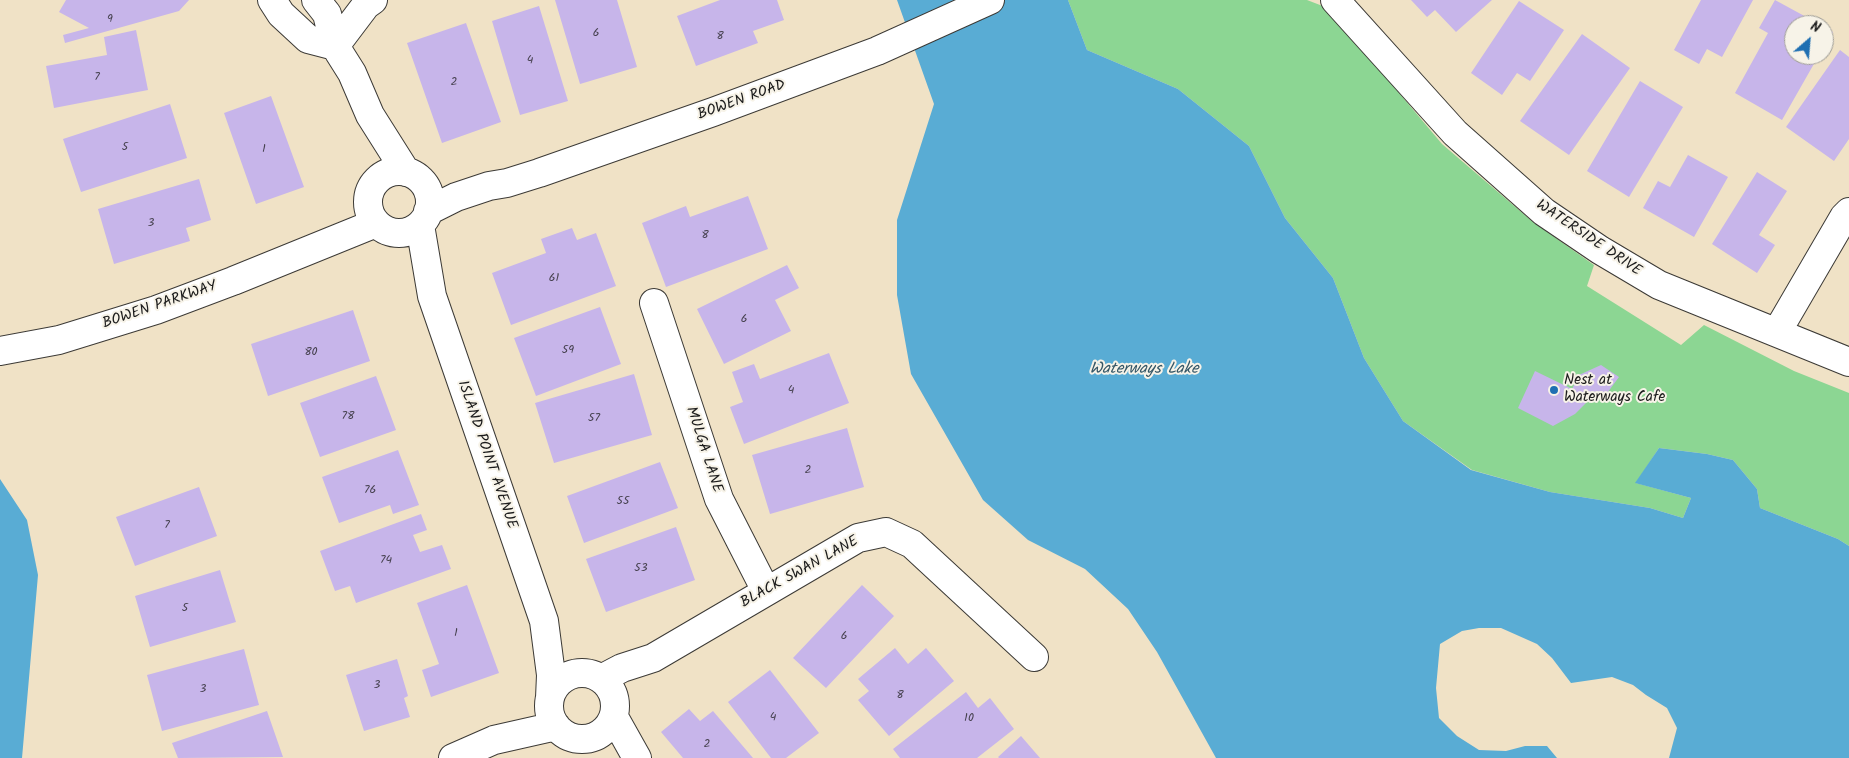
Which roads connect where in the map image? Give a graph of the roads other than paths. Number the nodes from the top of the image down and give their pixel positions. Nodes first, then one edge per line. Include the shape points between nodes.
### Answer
1 (272, 0) edge
2 (316, 0) edge
3 (373, 0) edge
4 (990, 0) edge
5 (1335, 0) edge
6 (335, 46) junction
7 (370, 115) junction
8 (415, 177) junction
9 (489, 186) junction
10 (379, 209) junction
11 (1849, 212) edge
12 (424, 218) junction
13 (429, 288) junction
14 (654, 303) dead end
15 (1778, 332) junction
16 (0, 351) edge
17 (1849, 362) edge
18 (766, 591) junction
19 (544, 621) junction
20 (1034, 657) dead end
21 (605, 691) junction
22 (555, 716) junction
23 (453, 758) edge
24 (585, 758) edge
25 (637, 758) edge

1 - 6 street via 281,14 308,38
2 - 6 street via 327,14
3 - 6 street
4 - 9 street, BOWEN ROAD via 877,51 704,116 539,173
5 - 15 street, WATERSIDE DRIVE via 1455,133 1544,212 1659,285
6 - 7 street via 352,73
7 - 8 street
7 - 10 street
8 - 9 street, BOWEN ROAD
8 - 10 street via 396,171 386,173
8 - 12 street via 428,192 430,202
9 - 12 street, BOWEN ROAD via 456,197
10 - 12 street via 403,233 412,230
10 - 13 street, ISLAND POINT AVENUE
10 - 16 street, BOWEN PARKWAY via 314,246 156,310 59,340
11 - 15 street
12 - 13 street, ISLAND POINT AVENUE
13 - 19 street, ISLAND POINT AVENUE
14 - 18 street, MULGA LANE via 719,499
15 - 17 street, WATERSIDE DRIVE
18 - 20 street, BLACK SWAN LANE via 858,538 886,532 912,544
18 - 21 street, BLACK SWAN LANE via 653,658
19 - 21 street, ISLAND POINT AVENUE via 575,664
19 - 22 street, ISLAND POINT AVENUE
21 - 22 street via 582,672 565,677 553,689
21 - 22 street via 608,727 600,734 578,739
21 - 25 street, ISLAND POINT AVENUE
22 - 23 street
22 - 24 street

